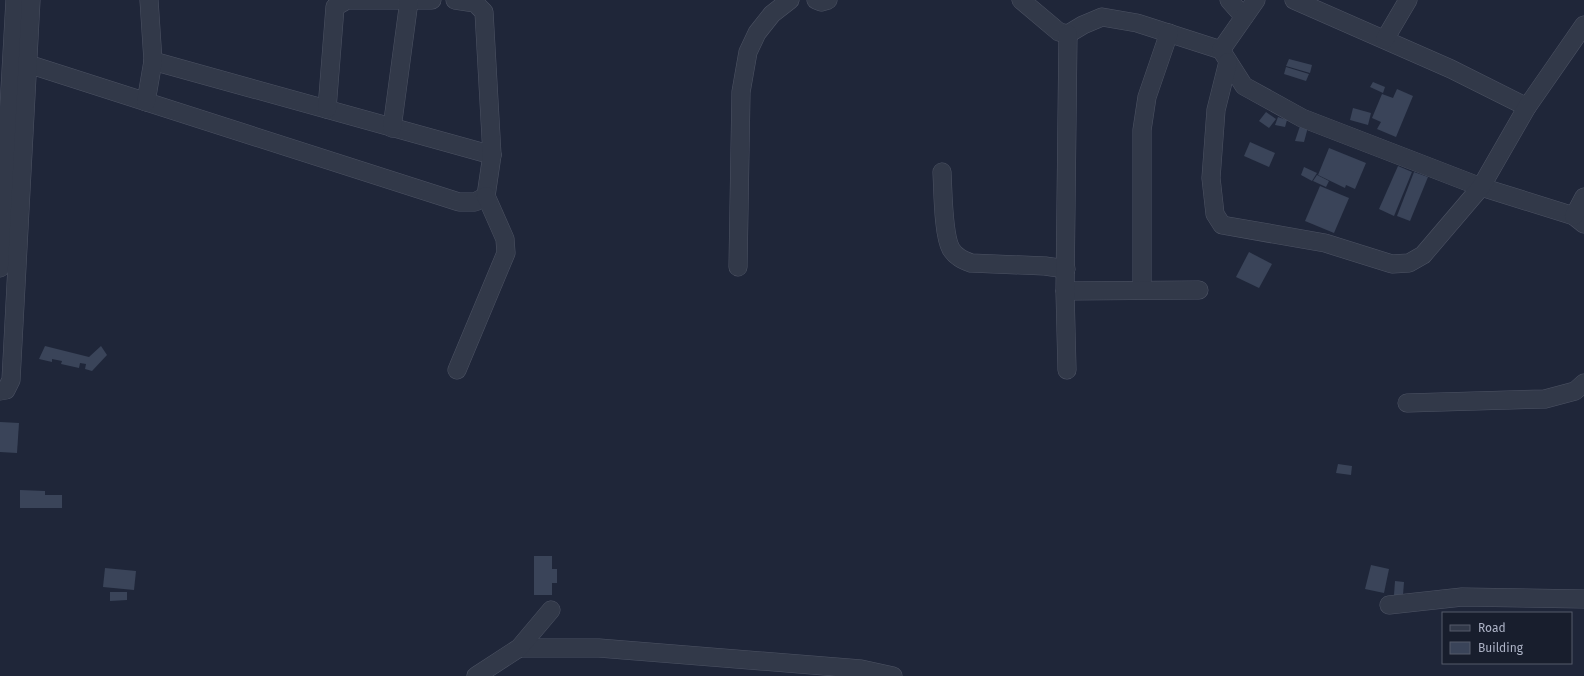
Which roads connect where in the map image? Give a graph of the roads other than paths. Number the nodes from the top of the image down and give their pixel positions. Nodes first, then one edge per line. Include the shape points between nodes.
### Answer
1 (15, 0) edge
2 (32, 0) edge
3 (149, 0) edge
4 (432, 0) edge
5 (455, 0) edge
6 (790, 0) edge
7 (816, 0) edge
8 (828, 0) edge
9 (1021, 0) edge
10 (1229, 0) edge
11 (1256, 0) edge
12 (1294, 0) edge
13 (1408, 0) edge
14 (409, 1) edge
15 (1244, 17) junction
16 (1584, 25) edge
17 (1170, 33) junction
18 (1068, 34) junction
19 (1385, 39) junction
20 (1224, 56) junction
21 (153, 60) junction
22 (28, 64) junction
23 (146, 102) junction
24 (1527, 107) junction
25 (327, 109) junction
26 (392, 128) junction
27 (492, 156) junction
28 (942, 172) dead end
29 (1481, 187) junction
30 (486, 196) junction
31 (1584, 197) edge
32 (1579, 220) edge
33 (738, 267) dead end
34 (0, 268) edge
35 (1066, 269) junction
36 (1142, 290) junction
37 (1199, 290) dead end
38 (1065, 291) junction
39 (457, 370) dead end
40 (1067, 370) dead end
41 (1584, 383) edge
42 (0, 391) edge
43 (1407, 403) dead end
44 (1584, 599) edge
45 (1389, 605) dead end
46 (551, 610) dead end
47 (519, 648) junction
48 (476, 676) edge
49 (893, 676) edge

1 - 34 street
2 - 22 street
3 - 21 street
4 - 14 street
5 - 27 street via 475,3 484,12
6 - 33 street via 772,14 757,33 748,52 742,92
7 - 8 street
9 - 18 street via 1059,32
10 - 15 street
11 - 15 street
12 - 19 street
13 - 19 street
14 - 25 street via 348,0 335,7
14 - 26 street
15 - 20 street
16 - 24 street
17 - 18 street via 1137,23 1102,17
17 - 20 street
17 - 36 street via 1147,97 1142,130
18 - 35 street
19 - 24 street
20 - 29 street via 1244,86 1302,118
20 - 29 street via 1216,110 1211,178 1215,214 1222,225 1325,243 1392,264 1408,263 1423,255
21 - 23 street
21 - 25 street
22 - 23 street
22 - 42 street via 11,380 6,390
23 - 30 street via 459,202 475,202
24 - 29 street
25 - 26 street
26 - 27 street
27 - 30 street
28 - 35 street via 945,223 951,249 960,258 971,263
29 - 32 street
30 - 39 street via 505,239 506,253
31 - 32 street
35 - 38 street
36 - 37 street
36 - 38 street
38 - 40 street
41 - 43 street via 1575,391 1545,399
44 - 45 street via 1462,597
46 - 47 street
47 - 48 street
47 - 49 street via 599,648 861,669

